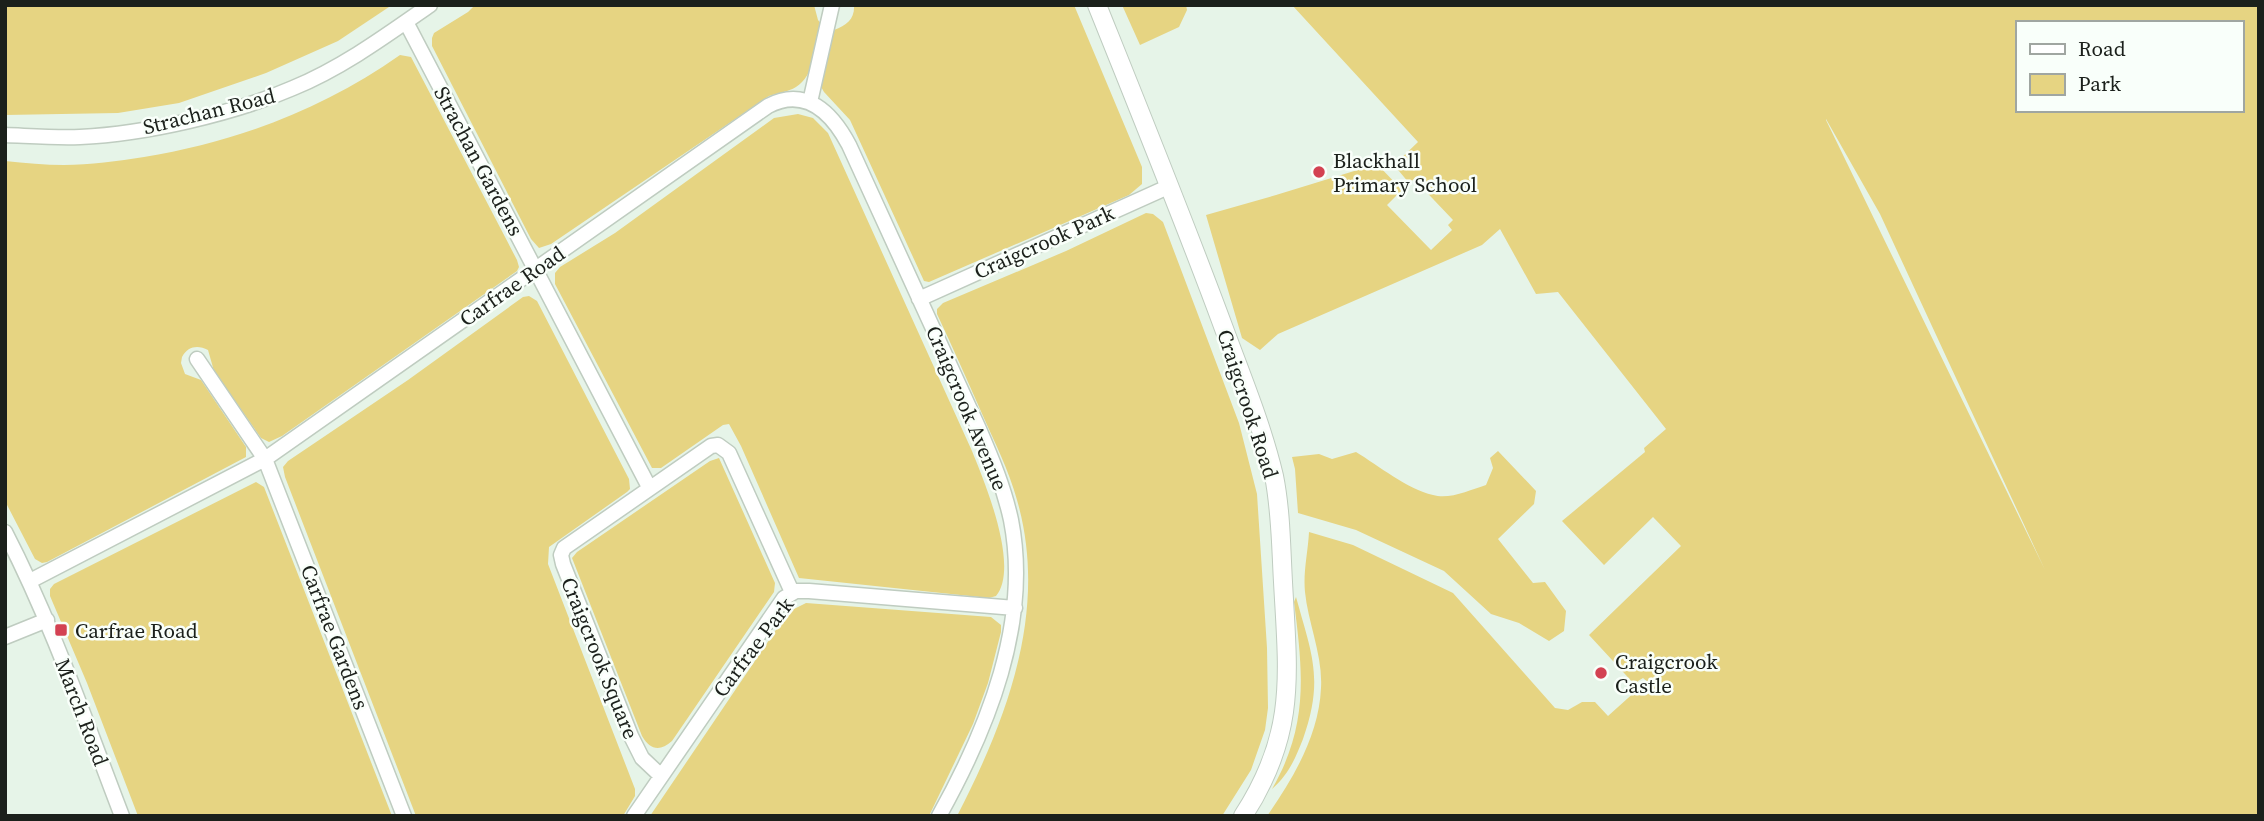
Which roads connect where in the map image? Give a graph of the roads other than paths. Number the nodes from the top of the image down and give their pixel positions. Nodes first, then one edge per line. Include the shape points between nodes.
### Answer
1 (430, 5) edge
2 (832, 5) edge
3 (1097, 5) edge
4 (406, 22) junction
5 (810, 102) junction
6 (5, 135) edge
7 (1170, 186) junction
8 (536, 270) junction
9 (919, 299) junction
10 (197, 359) dead end
11 (265, 459) junction
12 (649, 487) junction
13 (5, 532) edge
14 (30, 581) junction
15 (792, 592) junction
16 (1015, 608) junction
17 (47, 620) junction
18 (5, 637) edge
19 (661, 776) junction
20 (122, 816) edge
21 (404, 816) edge
22 (634, 816) edge
23 (939, 816) edge
24 (1243, 816) edge

1 - 4 street, Strachan Road
2 - 5 street
3 - 7 street, Craigcrook Road
4 - 6 street, Strachan Road via 295,88 236,108 111,135
4 - 8 street, Strachan Gardens
5 - 8 street, Carfrae Road via 790,99 768,106
5 - 9 street, Craigcrook Avenue via 833,120 849,145
7 - 9 street, Craigcrook Park
7 - 24 street, Craigcrook Road via 1268,454 1278,501 1286,703 1271,764
8 - 11 street, Carfrae Road
8 - 12 street, Strachan Gardens
9 - 16 street, Craigcrook Avenue via 1002,487 1014,540
10 - 11 street, Carfrae Gardens
11 - 14 street, Carfrae Road
11 - 21 street, Carfrae Gardens
12 - 15 street, Craigcrook Square via 711,446 726,449
12 - 19 street, Craigcrook Square via 566,545 561,555 637,749
13 - 14 street, March Road
14 - 17 street, March Road
15 - 16 street, Carfrae Park
15 - 19 street, Carfrae Park
16 - 23 street, Craigcrook Avenue via 993,695
17 - 18 street
17 - 20 street, March Road
19 - 22 street, Carfrae Park

